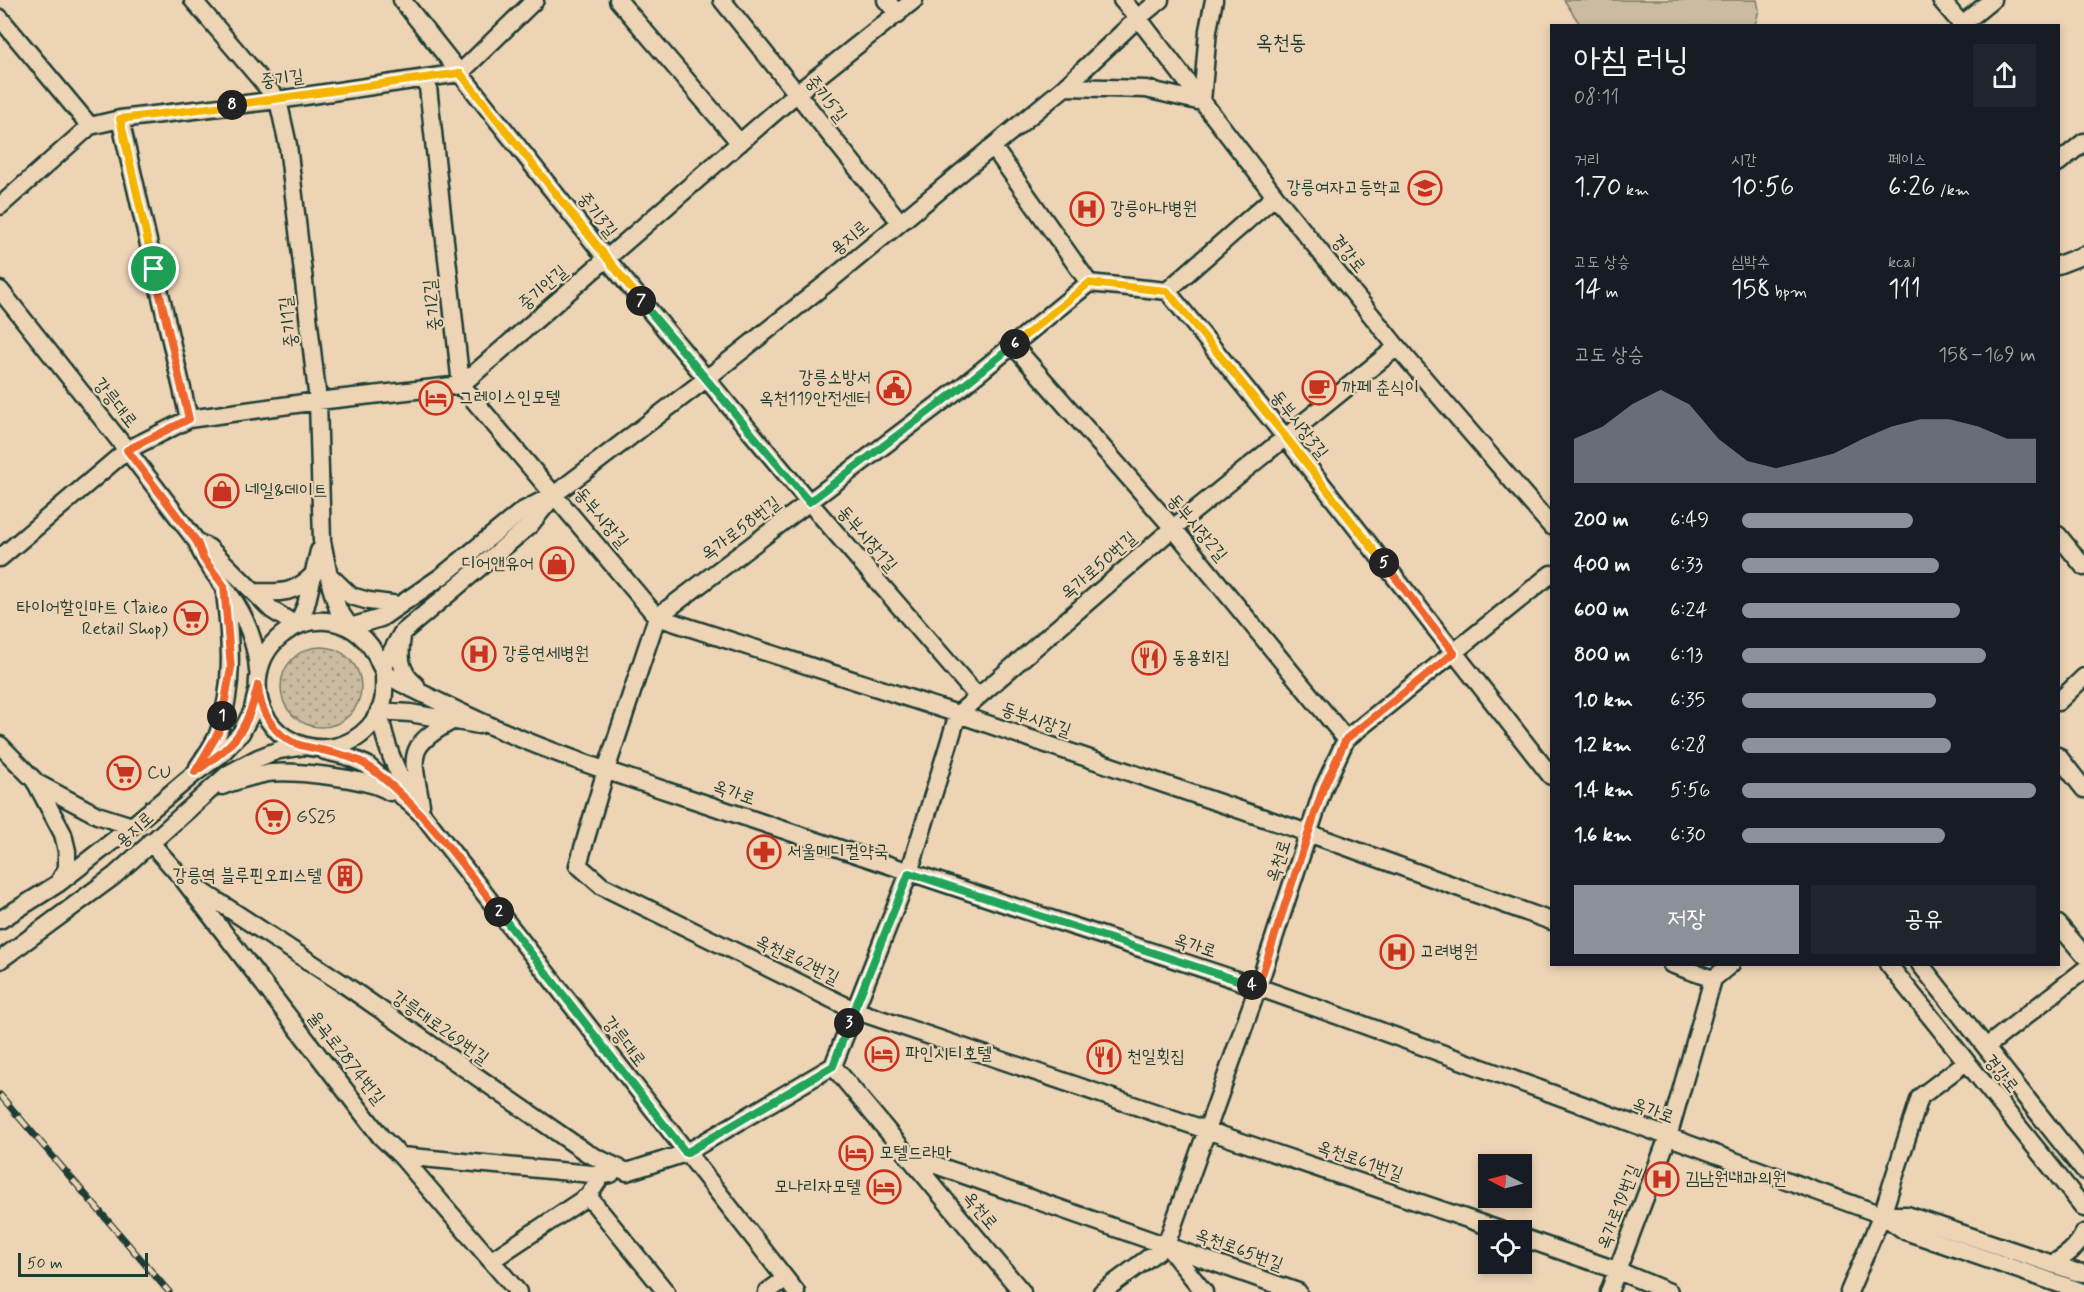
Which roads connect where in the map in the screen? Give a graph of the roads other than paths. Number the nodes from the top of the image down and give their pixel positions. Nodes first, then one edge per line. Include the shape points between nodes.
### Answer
1 (193, 0) edge
2 (402, 0) edge
3 (535, 0) edge
4 (618, 0) edge
5 (722, 0) edge
6 (886, 0) edge
7 (914, 0) edge
8 (1122, 0) edge
9 (1160, 0) edge
10 (1214, 0) edge
11 (1941, 0) edge
12 (1992, 0) edge
13 (898, 14) junction
14 (0, 18) edge
15 (1138, 18) junction
16 (1961, 24) edge
17 (1963, 24) edge
18 (460, 73) junction
19 (427, 78) junction
20 (1065, 87) junction
21 (797, 93) junction
22 (278, 100) junction
23 (1202, 102) junction
24 (120, 119) junction
25 (90, 126) junction
26 (2084, 142) edge
27 (740, 143) junction
28 (993, 147) junction
29 (2060, 159) edge
30 (1275, 196) junction
31 (0, 206) edge
32 (900, 222) junction
33 (2084, 255) edge
34 (606, 258) junction
35 (2060, 264) edge
36 (1089, 283) junction
37 (0, 290) edge
38 (1167, 291) junction
39 (1013, 345) junction
40 (1397, 347) junction
41 (706, 379) junction
42 (461, 385) junction
43 (318, 401) junction
44 (189, 419) junction
45 (1285, 436) junction
46 (127, 450) junction
47 (555, 494) junction
48 (809, 502) junction
49 (1550, 525) edge
50 (1173, 528) junction
51 (2060, 537) edge
52 (197, 542) junction
53 (0, 558) edge
54 (2084, 567) edge
55 (321, 573) junction
56 (1550, 575) edge
57 (224, 586) junction
58 (254, 592) junction
59 (399, 605) junction
60 (657, 617) junction
61 (297, 626) junction
62 (350, 627) junction
63 (402, 633) junction
64 (1454, 653) junction
65 (383, 669) junction
66 (2084, 677) edge
67 (258, 681) junction
68 (429, 695) junction
69 (977, 696) junction
70 (2060, 700) edge
71 (379, 711) junction
72 (958, 714) junction
73 (452, 721) junction
74 (491, 726) junction
75 (1346, 739) junction
76 (0, 745) edge
77 (312, 747) junction
78 (2060, 759) edge
79 (606, 770) junction
80 (195, 772) junction
81 (1550, 775) edge
82 (34, 781) junction
83 (2084, 789) edge
84 (207, 792) junction
85 (423, 815) junction
86 (132, 826) junction
87 (1308, 833) junction
88 (150, 842) junction
89 (909, 873) junction
90 (182, 878) junction
91 (59, 883) junction
92 (0, 920) edge
93 (1550, 921) edge
94 (2060, 926) edge
95 (2084, 955) edge
96 (0, 960) edge
97 (1676, 966) edge
98 (1702, 966) edge
99 (1729, 966) edge
100 (1890, 966) edge
101 (1922, 966) edge
102 (2084, 970) edge
103 (1713, 980) junction
104 (1258, 987) junction
105 (854, 1010) junction
106 (1986, 1047) junction
107 (1966, 1062) junction
108 (833, 1066) junction
109 (1208, 1129) junction
110 (1668, 1137) junction
111 (686, 1153) junction
112 (401, 1155) junction
113 (908, 1155) junction
114 (2084, 1171) edge
115 (627, 1172) junction
116 (602, 1175) junction
117 (588, 1196) junction
118 (2084, 1208) edge
119 (1882, 1215) junction
120 (1478, 1222) edge
121 (2084, 1233) edge
122 (1532, 1241) edge
123 (1166, 1245) junction
124 (492, 1260) junction
125 (2052, 1264) junction
126 (1616, 1270) junction
127 (2084, 1273) edge
128 (790, 1286) edge
129 (2059, 1287) edge
130 (518, 1292) edge
131 (666, 1292) edge
132 (767, 1292) edge
133 (1022, 1292) edge
134 (1102, 1292) edge
135 (1204, 1292) edge
136 (1298, 1292) edge
137 (1608, 1292) edge
138 (1669, 1292) edge
139 (1849, 1292) edge
140 (2083, 1292) edge

1 - 22 street
2 - 18 street, 중기3길
3 - 18 street
4 - 27 street
5 - 21 street, 중기5길
6 - 13 street
7 - 13 street, 중기안길
8 - 15 street, 경강로
9 - 15 street, 용지로
10 - 23 street
11 - 16 street
12 - 17 street
13 - 21 street, 중기안길
14 - 25 street
15 - 20 street, 용지로
15 - 23 street, 경강로
18 - 19 street, 중기길
18 - 34 street, 중기3길
19 - 22 street, 중기길
19 - 42 street, 중기2길
20 - 23 street via 1146,89
20 - 28 street, 용지로
21 - 27 street, 중기안길
21 - 32 street, 중기5길
22 - 24 street, 중기길
22 - 43 street, 중기1길 via 288,145
23 - 30 street, 경강로
24 - 25 street, 중기길
24 - 44 street
25 - 31 street, 중기길
26 - 29 street
27 - 34 street, 중기안길
28 - 32 street, 용지로
28 - 36 street
30 - 38 street
30 - 40 street, 경강로
32 - 41 street, 용지로
33 - 35 street
34 - 41 street, 중기3길
34 - 42 street, 중기안길
36 - 38 street
36 - 39 street, 옥가로58번길
37 - 46 street, 강릉대로
38 - 45 street, 동부시장3길
39 - 48 street, 옥가로58번길
39 - 50 street, 동부시장2길
40 - 45 street, 옥가로50번길
40 - 49 street, 경강로
41 - 47 street, 용지로
41 - 48 street, 동부시장1길
42 - 43 street
42 - 47 street
43 - 44 street
43 - 55 street, 중기1길
44 - 46 street
45 - 50 street, 옥가로50번길
45 - 64 street, 동부시장3길
46 - 52 street, 강릉대로
46 - 53 street
47 - 59 street, 용지로 via 522,511 442,576
47 - 60 street, 동부시장길
47 - 63 street, 용지로 via 530,525
48 - 60 street, 옥가로58번길
48 - 69 street, 동부시장1길
50 - 69 street, 옥가로50번길
50 - 75 street, 동부시장2길
51 - 54 street
52 - 57 street via 203,558
52 - 58 street via 209,548
55 - 58 street via 291,590
55 - 59 street via 351,596
55 - 61 street
55 - 62 street, 중기1길
56 - 64 street, 옥천로
57 - 67 street via 249,630
57 - 80 street via 231,668 228,688 218,733
58 - 61 street
59 - 62 street, 용지로 via 381,618
60 - 72 street, 동부시장길
60 - 79 street
61 - 62 street via 310,621 331,621
61 - 67 street via 275,641 263,657
62 - 65 street via 367,639
63 - 65 street
63 - 68 street via 401,668
64 - 75 street, 옥천로
64 - 81 street, 동부시장3길
65 - 68 street
65 - 71 street via 384,700
66 - 70 street
67 - 77 street via 258,698 279,733 297,744
67 - 80 street, 용지로 via 252,712 241,733 220,755
68 - 74 street
69 - 72 street, 옥가로50번길
71 - 73 street
71 - 77 street via 360,736 340,746
71 - 85 street via 395,770
72 - 87 street, 동부시장길
72 - 89 street, 옥가로50번길
73 - 74 street
73 - 85 street via 423,739 415,753
74 - 79 street, 옥가로
75 - 87 street, 옥천로
76 - 82 street
77 - 84 street, 용지로 via 279,750 258,758 228,774
77 - 85 street via 367,765
78 - 83 street
79 - 89 street, 옥가로
79 - 105 street, 옥천로62번길 via 578,865 602,886
80 - 86 street, 용지로
82 - 86 street via 97,815
82 - 91 street via 63,834 67,868
84 - 85 street via 265,774 360,780 381,786
84 - 88 street, 용지로
85 - 111 street, 강릉대로
86 - 91 street, 용지로
87 - 93 street, 동부시장길
87 - 104 street, 옥천로
88 - 90 street, 율곡로2874번길
88 - 96 street, 용지로 via 114,876
89 - 104 street, 옥가로
89 - 105 street, 옥가로50번길
90 - 112 street, 율곡로2874번길 via 381,1137
90 - 115 street, 강릉대로269번길 via 587,1153
91 - 92 street, 용지로
94 - 95 street
97 - 103 street
98 - 103 street
99 - 103 street
100 - 107 street, 경강로
101 - 106 street, 경강로
102 - 106 street
103 - 110 street, 옥가로19번길
104 - 109 street, 옥천로
104 - 110 street, 옥가로
105 - 108 street, 옥가로50번길
105 - 109 street, 옥천로62번길
106 - 114 street, 경강로
107 - 118 street, 경강로
107 - 119 street via 1920,1097
108 - 111 street
108 - 113 street, 옥천로
109 - 120 street, 옥천로61번길
109 - 123 street, 옥천로
110 - 119 street, 옥가로
110 - 126 street, 옥가로19번길
111 - 115 street
111 - 128 street, 강릉대로
112 - 116 street
112 - 124 street, 율곡로2874번길
113 - 123 street, 옥천로
113 - 133 street, 옥천로
115 - 116 street
116 - 117 street
117 - 124 street
117 - 131 street
119 - 125 street, 옥가로 via 1907,1215
119 - 129 street, 옥가로 via 1905,1231
119 - 139 street
121 - 125 street via 2078,1244
122 - 126 street
123 - 134 street
123 - 135 street
123 - 136 street, 옥천로65번길
124 - 130 street, 율곡로2874번길
125 - 127 street, 옥가로
126 - 137 street, 옥가로19번길
126 - 138 street
128 - 132 street
129 - 140 street, 옥가로

